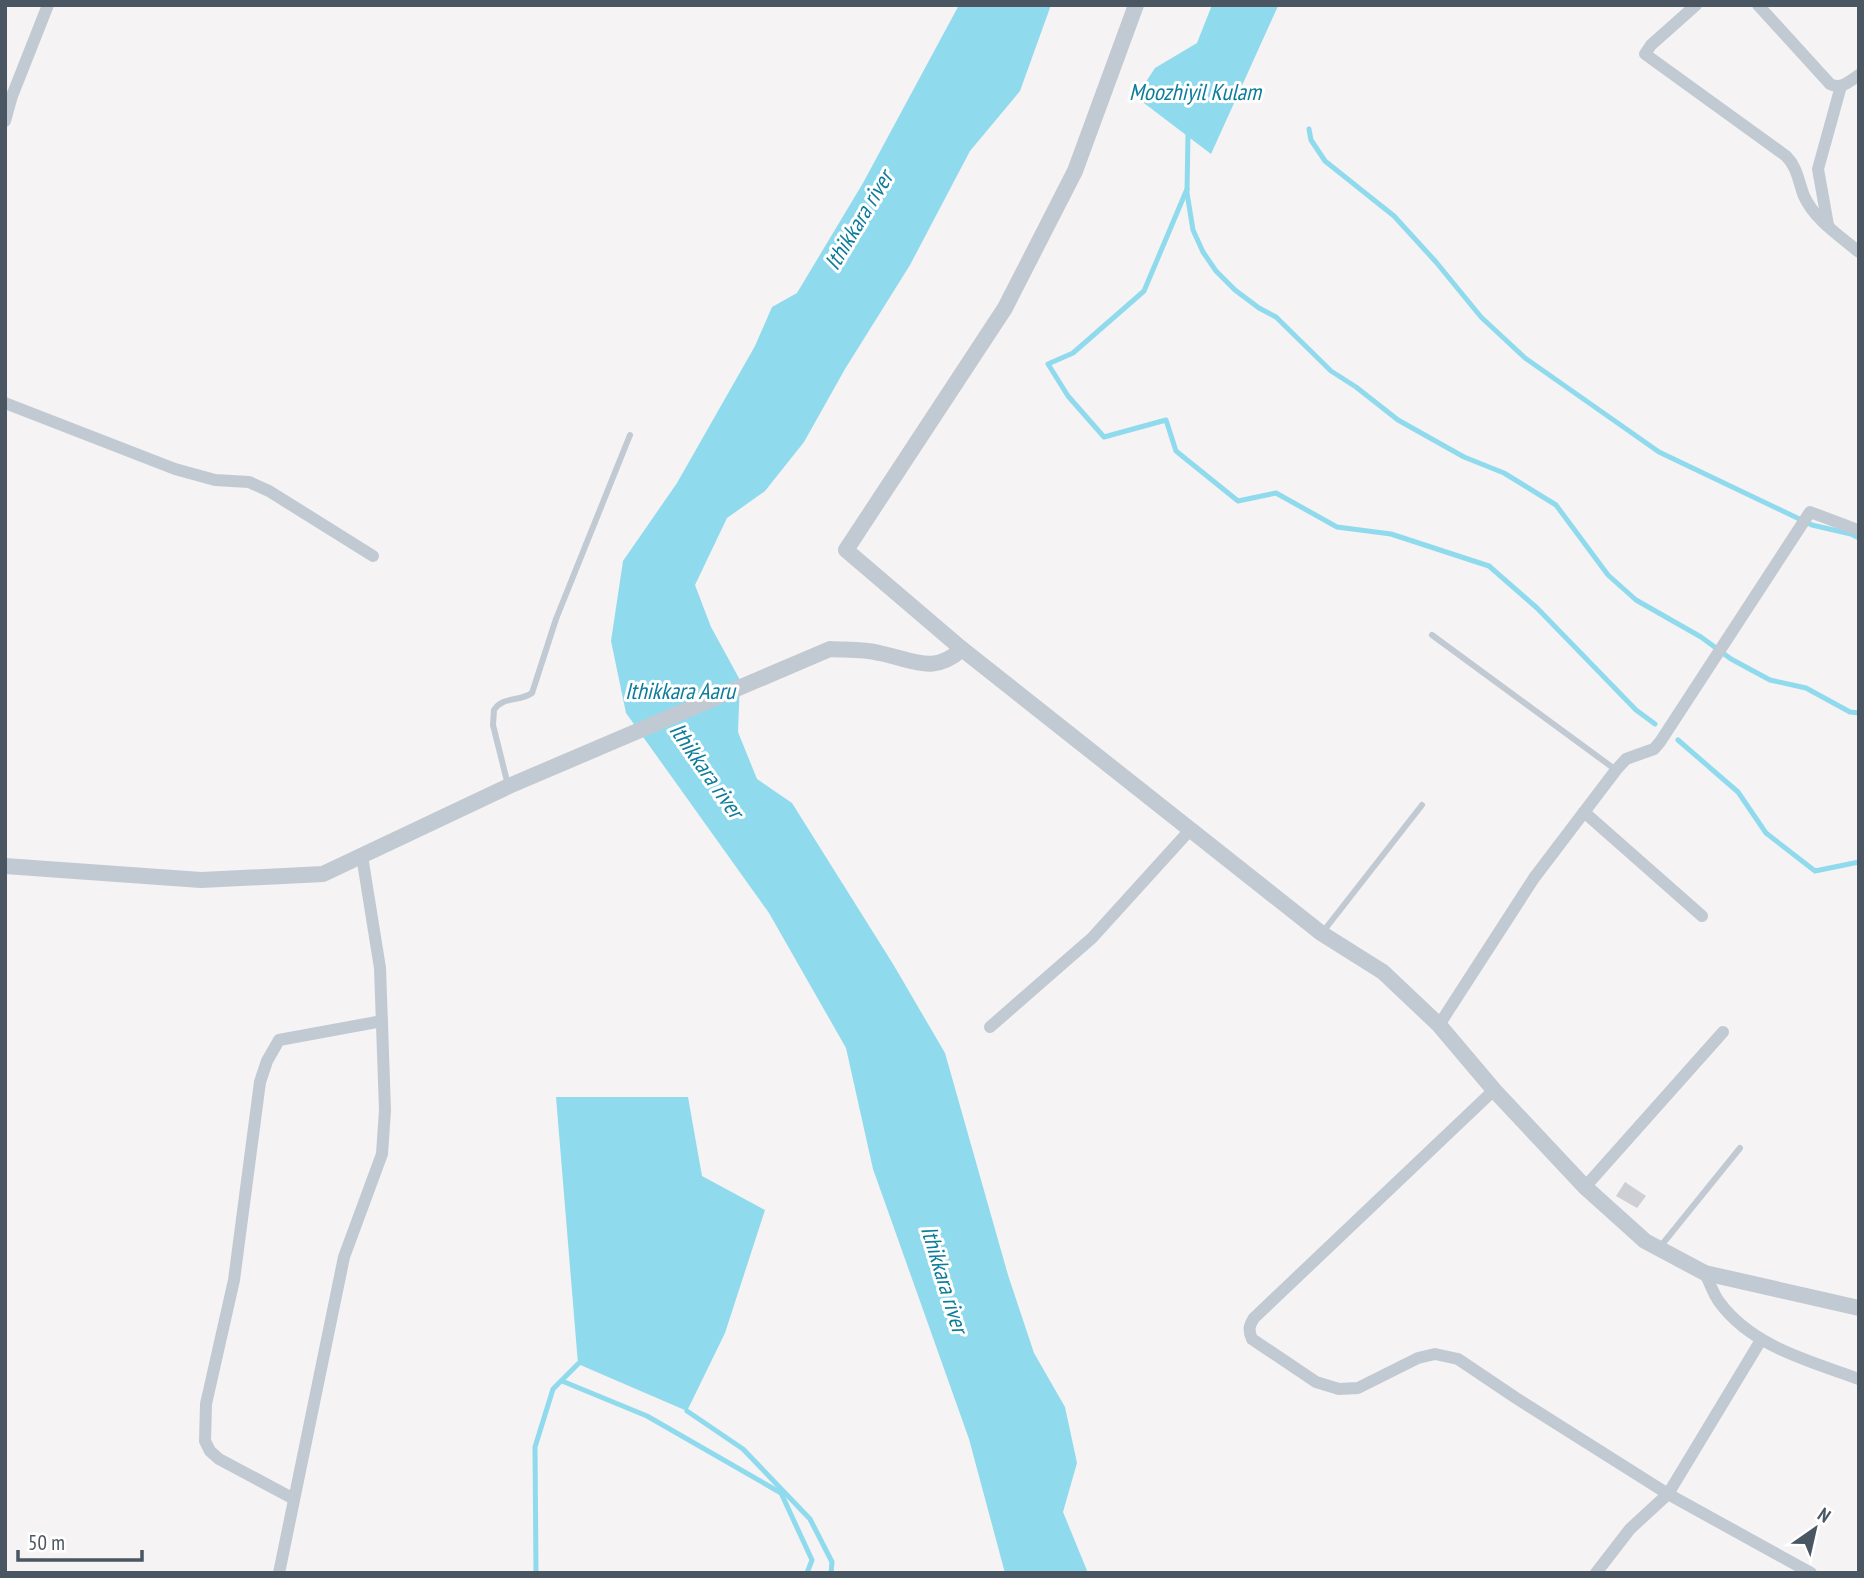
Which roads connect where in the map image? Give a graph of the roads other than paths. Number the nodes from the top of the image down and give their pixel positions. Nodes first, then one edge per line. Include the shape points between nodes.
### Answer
1 (48, 5) edge
2 (1136, 5) edge
3 (1696, 5) edge
4 (1758, 5) edge
5 (1859, 75) edge
6 (1841, 86) junction
7 (5, 121) edge
8 (1828, 226) junction
9 (1859, 252) edge
10 (5, 402) edge
11 (630, 435) dead end
12 (1858, 530) edge
13 (373, 556) dead end
14 (1432, 635) dead end
15 (962, 649) junction
16 (1616, 770) junction
17 (509, 786) junction
18 (1422, 805) dead end
19 (1584, 812) junction
20 (1190, 831) junction
21 (362, 856) junction
22 (5, 866) edge
23 (1702, 916) dead end
24 (1321, 933) junction
25 (382, 1021) junction
26 (1439, 1025) junction
27 (990, 1027) dead end
28 (1723, 1032) dead end
29 (1494, 1090) junction
30 (1740, 1148) dead end
31 (1585, 1186) junction
32 (1659, 1249) junction
33 (1705, 1273) junction
34 (1859, 1308) edge
35 (1761, 1340) junction
36 (1859, 1379) edge
37 (1668, 1494) junction
38 (294, 1499) junction
39 (279, 1573) edge
40 (1596, 1573) edge
41 (1811, 1573) edge

1 - 7 street
2 - 15 street via 1074,171 1005,308 846,550
3 - 8 street via 1645,54 1786,156 1799,174 1805,196
4 - 6 street via 1830,84
5 - 6 street
6 - 8 street via 1818,169
8 - 9 street
10 - 13 street via 175,470 249,482
11 - 17 lane via 556,619 532,693 503,701 494,710 493,725
12 - 16 street via 1810,512 1660,743 1626,759
14 - 16 lane
15 - 17 street via 951,659 930,666 877,652 830,649
15 - 20 street
16 - 19 street
17 - 21 street
18 - 24 lane
19 - 23 street
19 - 26 street via 1534,878
20 - 24 street
20 - 27 street via 1092,938
21 - 22 street via 323,874 201,880
21 - 25 street via 380,968
24 - 26 street via 1383,972
25 - 38 street via 382,1154 344,1257
25 - 38 street via 279,1040 260,1082 234,1280 206,1404 205,1441 219,1459
26 - 29 street
28 - 31 street
29 - 31 street
29 - 37 street via 1254,1318 1249,1325 1252,1339 1316,1382 1339,1389 1358,1388 1418,1358 1435,1354 1458,1359
30 - 32 lane
31 - 32 street via 1644,1241
32 - 33 street
33 - 34 street
33 - 35 street via 1720,1304
35 - 36 street
35 - 37 street
37 - 40 street via 1630,1529
37 - 41 street
38 - 39 street

